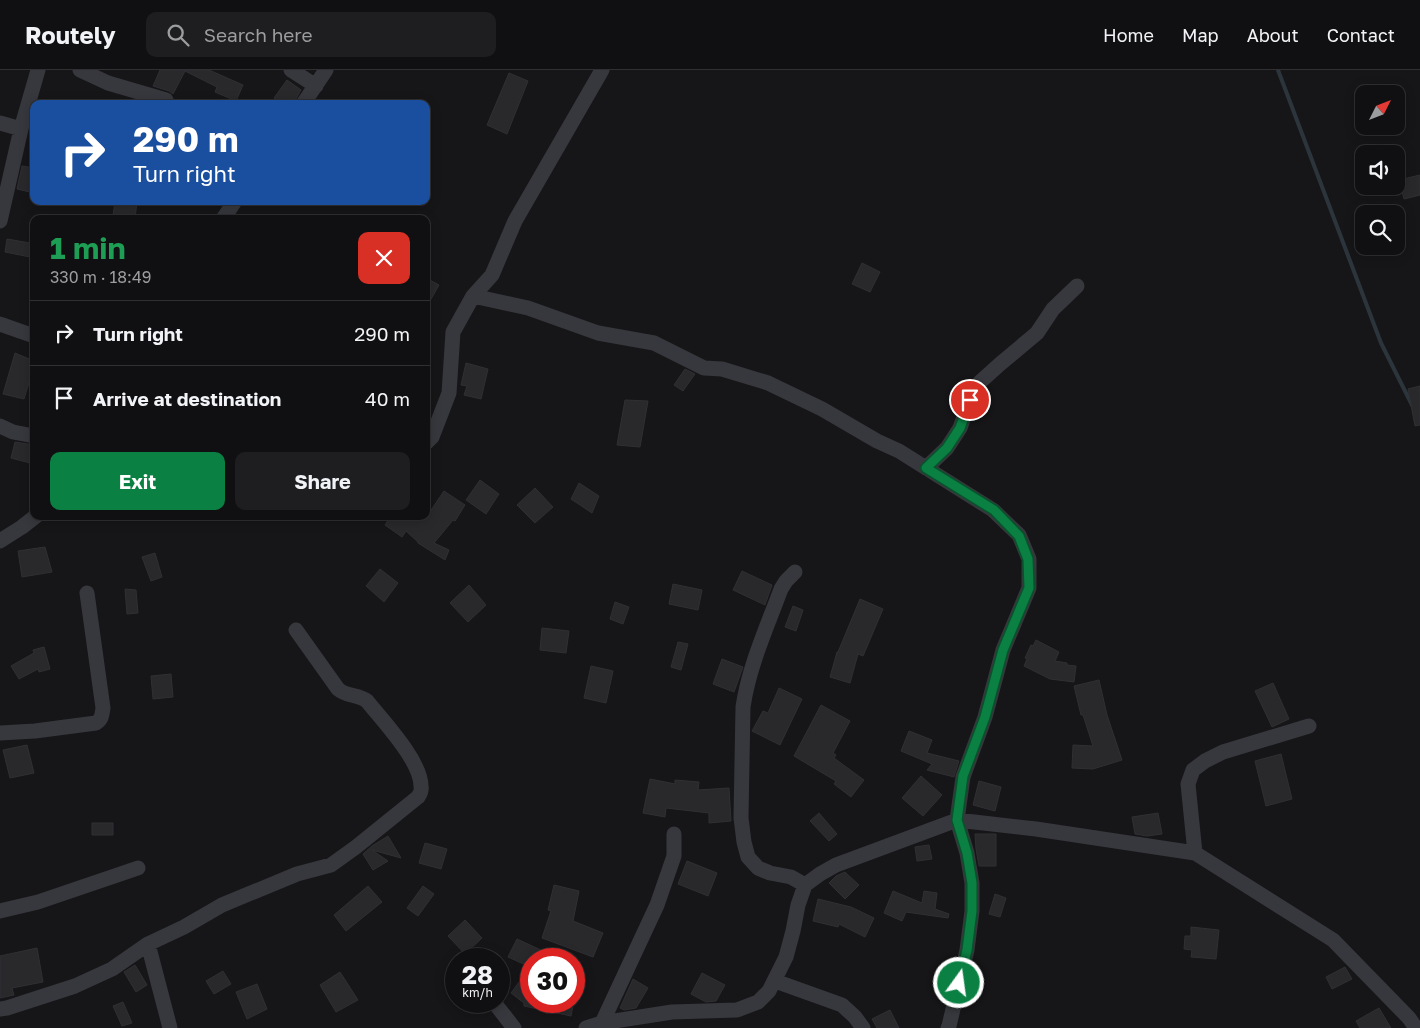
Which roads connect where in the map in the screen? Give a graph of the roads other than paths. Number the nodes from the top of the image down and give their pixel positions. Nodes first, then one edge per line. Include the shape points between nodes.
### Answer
1 (38, 70) edge
2 (80, 70) edge
3 (291, 70) edge
4 (326, 70) edge
5 (602, 70) edge
6 (316, 86) junction
7 (166, 100) dead end
8 (306, 100) edge
9 (0, 123) edge
10 (20, 129) junction
11 (0, 221) edge
12 (1077, 286) dead end
13 (473, 296) junction
14 (0, 324) edge
15 (30, 335) edge
16 (0, 426) edge
17 (30, 435) edge
18 (430, 439) edge
19 (926, 468) junction
20 (31, 520) edge
21 (0, 541) edge
22 (795, 572) dead end
23 (87, 593) dead end
24 (296, 630) dead end
25 (1308, 726) dead end
26 (0, 733) edge
27 (957, 820) junction
28 (674, 834) dead end
29 (1195, 853) junction
30 (138, 868) dead end
31 (805, 885) junction
32 (0, 911) edge
33 (148, 944) junction
34 (774, 982) junction
35 (0, 1009) edge
36 (502, 1013) edge
37 (602, 1023) junction
38 (170, 1028) edge
39 (514, 1028) edge
40 (586, 1028) edge
41 (863, 1028) edge
42 (948, 1028) edge
43 (1416, 1028) edge

1 - 10 street
2 - 7 street via 108,83
3 - 6 street
4 - 6 street
5 - 13 street via 515,220 492,275
6 - 8 street
9 - 10 street
10 - 11 street
12 - 19 street via 1053,309 1037,333 980,382 960,428 947,448
13 - 18 street via 452,332 449,392
13 - 19 street via 528,308 598,333 654,343 704,368 722,369 768,383 822,408
14 - 15 street
16 - 17 street
19 - 27 street via 994,510 1019,536 1028,559 1029,588 1003,650 985,717 963,776
20 - 21 street
22 - 31 street via 781,589 745,692 741,818 748,857 758,868 791,877
23 - 26 street via 102,717 96,723
24 - 33 street via 338,689 346,695 363,697 408,753 420,778 422,788 418,797 330,865 297,874 222,905
25 - 29 street via 1223,752 1193,770 1188,784
27 - 29 street
27 - 31 street via 836,865
27 - 42 street via 972,883 972,911 967,950
28 - 37 street via 674,856 657,905
29 - 43 street via 1333,940
30 - 32 street via 38,902
31 - 34 street via 786,957
33 - 35 street via 112,969 74,986
33 - 38 street
34 - 37 street via 758,1002 737,1010 672,1012
34 - 41 street via 842,1005
36 - 39 street
37 - 40 street

